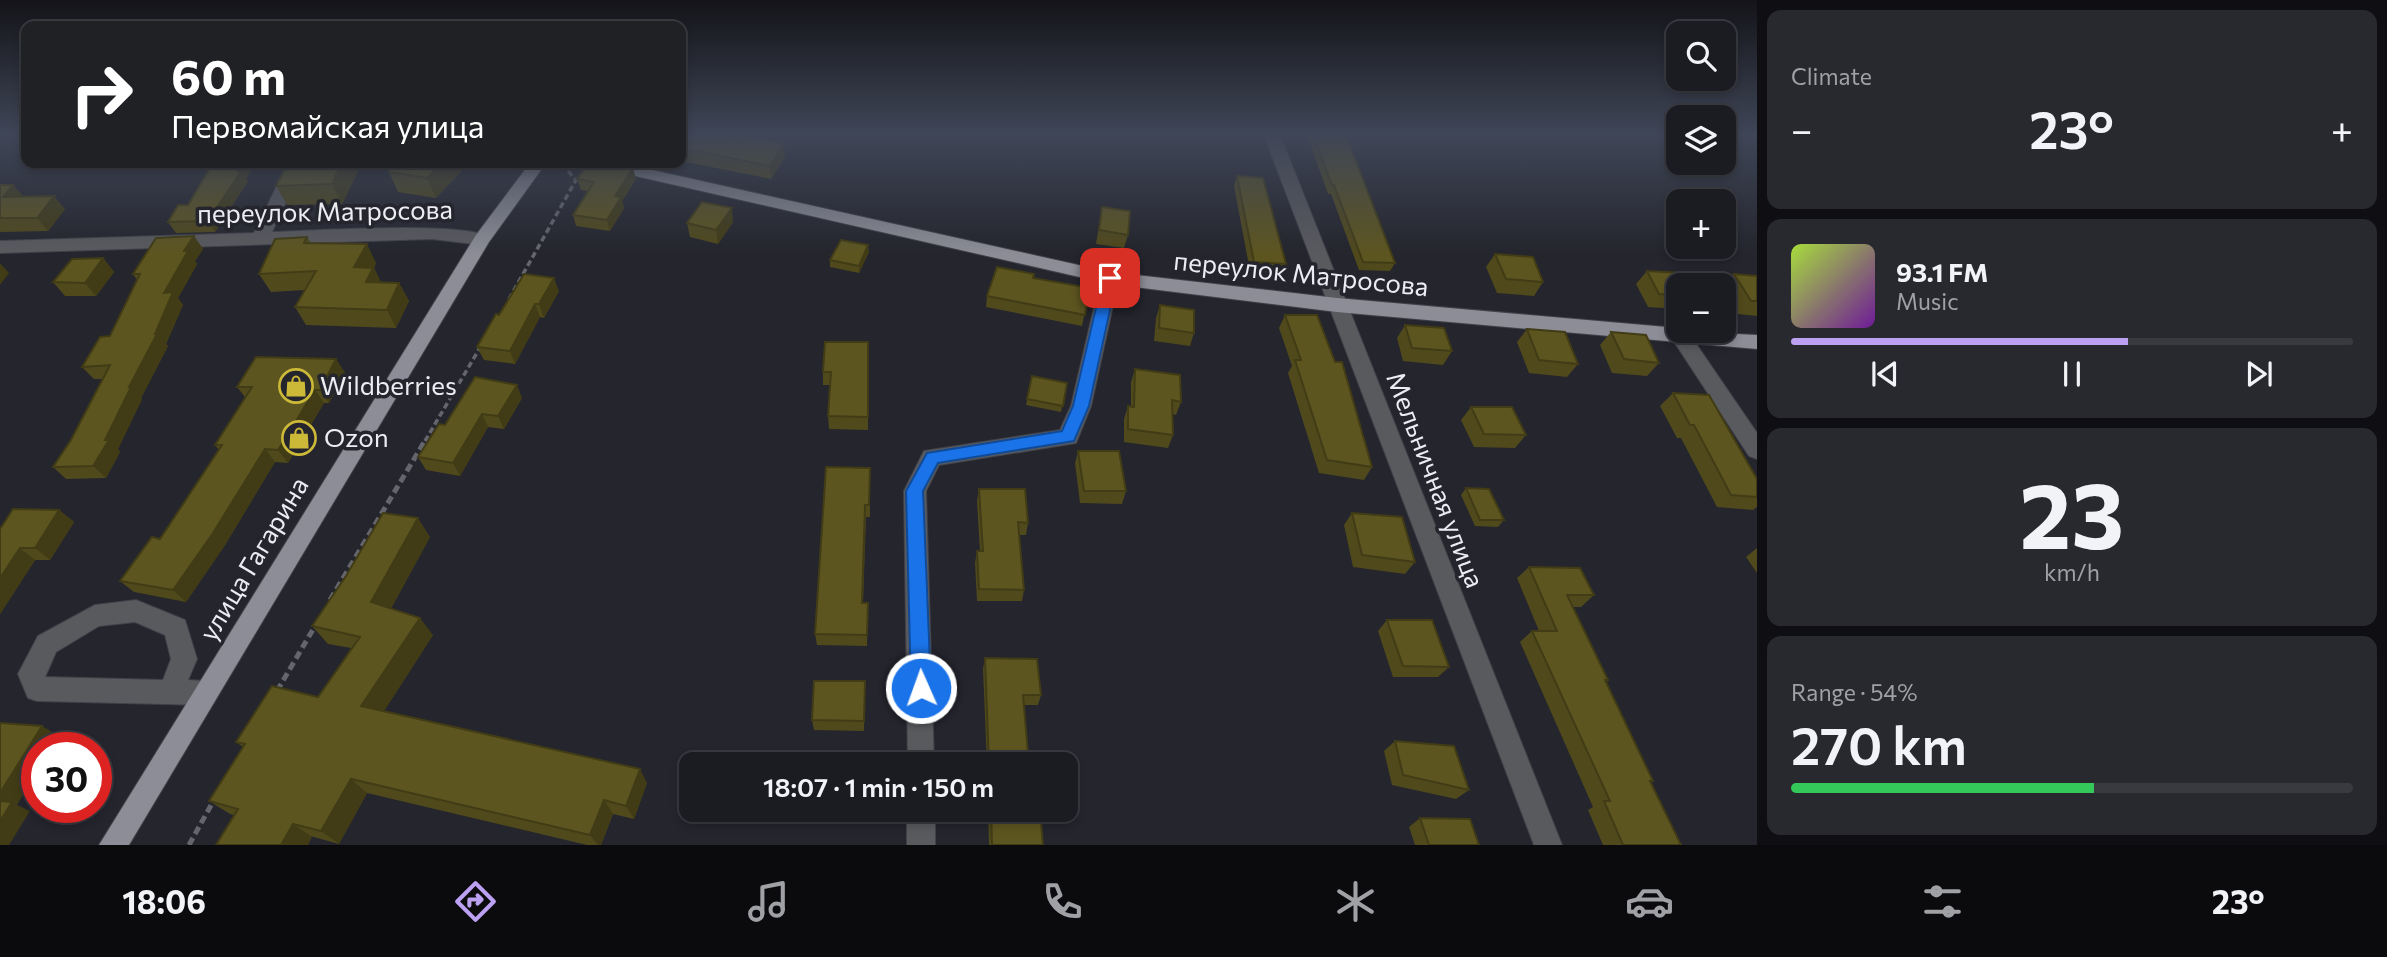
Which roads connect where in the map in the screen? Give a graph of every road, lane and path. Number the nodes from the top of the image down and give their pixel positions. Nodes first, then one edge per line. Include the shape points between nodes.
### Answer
1 (291, 174) edge
2 (530, 174) edge
3 (571, 174) edge
4 (651, 174) edge
5 (1287, 174) edge
6 (261, 237) junction
7 (482, 239) junction
8 (0, 247) edge
9 (1110, 278) junction
10 (1337, 305) junction
11 (504, 307) edge
12 (1666, 336) edge
13 (484, 341) edge
14 (1736, 341) edge
15 (1757, 342) edge
16 (1685, 343) edge
17 (1757, 450) edge
18 (329, 602) edge
19 (316, 625) edge
20 (171, 691) junction
21 (205, 693) junction
22 (276, 693) edge
23 (921, 752) edge
24 (217, 795) edge
25 (921, 822) edge
26 (113, 845) edge
27 (189, 845) edge
28 (921, 845) edge
29 (1548, 845) edge

1 - 6 street
2 - 7 main road, улица Гагарина
3 - 11 path via 576,180
4 - 9 main road, переулок Матросова
5 - 10 street, Мельничная улица
6 - 7 street, переулок Матросова via 432,233
6 - 8 street, переулок Матросова
7 - 21 main road, улица Гагарина
9 - 10 main road, переулок Матросова
9 - 23 street via 1081,406 1068,437 932,457 915,491
10 - 12 main road, переулок Матросова
10 - 29 street, Мельничная улица
13 - 18 path
14 - 15 main road, переулок Матросова
16 - 17 street
19 - 22 path
20 - 20 street via 37,689 31,674 47,644 95,616 136,611 176,628 184,659
20 - 21 street
21 - 26 main road, улица Гагарина
24 - 27 path
25 - 28 street

